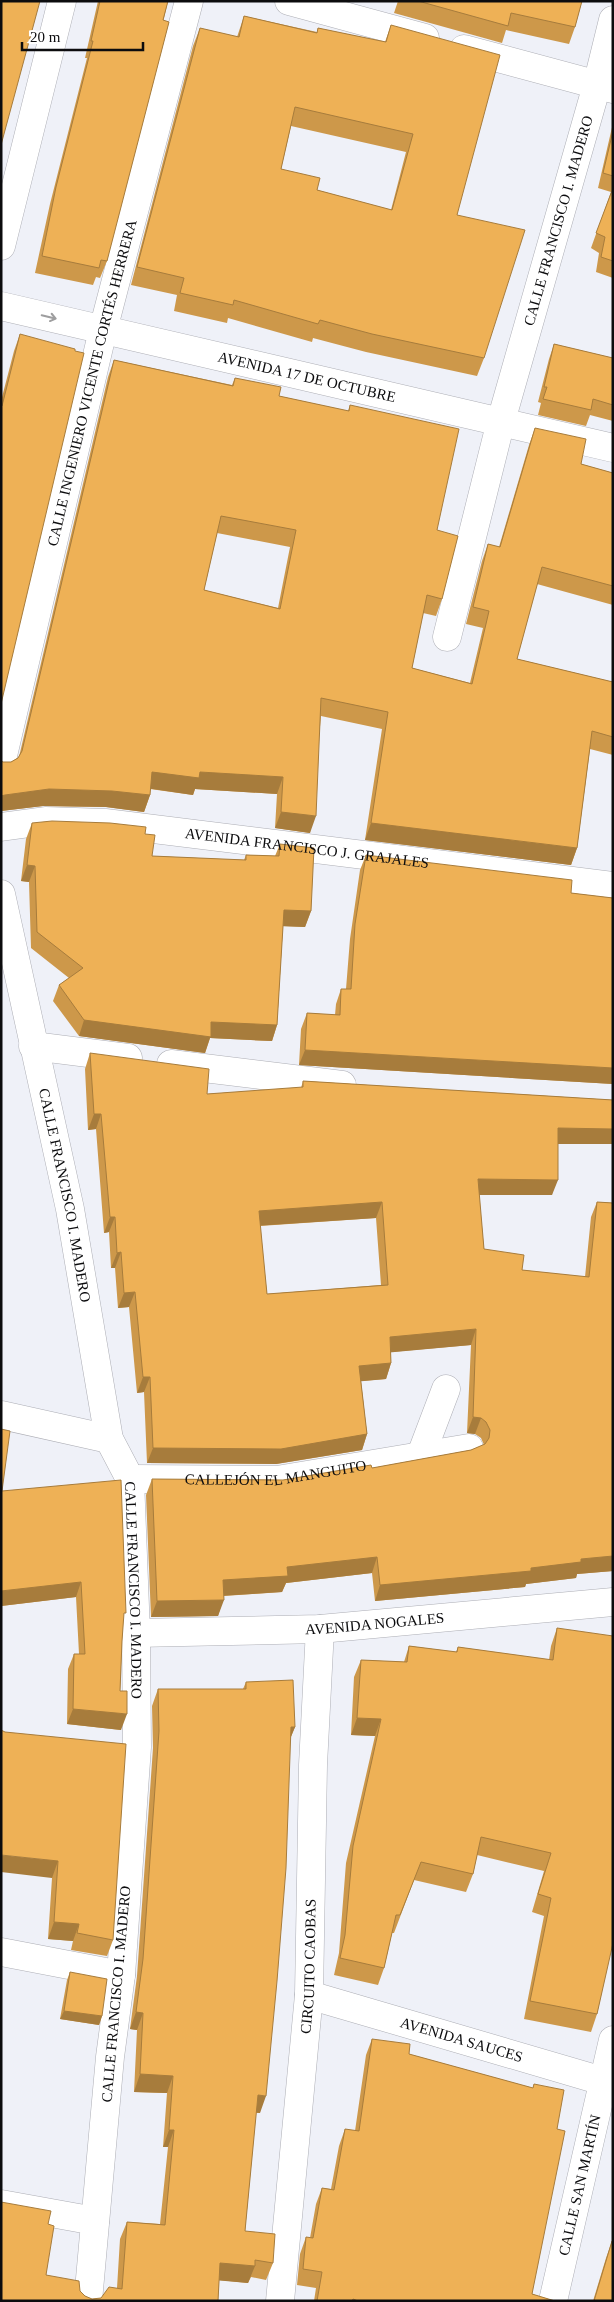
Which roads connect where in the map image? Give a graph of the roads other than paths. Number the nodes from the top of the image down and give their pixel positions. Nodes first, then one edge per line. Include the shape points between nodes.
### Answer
1 (62, 1) edge
2 (189, 1) edge
3 (289, 1) edge
4 (613, 20) edge
5 (605, 87) edge
6 (1, 246) edge
7 (1, 306) edge
8 (103, 330) junction
9 (501, 421) junction
10 (613, 448) edge
11 (447, 637) dead end
12 (1, 764) edge
13 (1, 828) edge
14 (613, 886) edge
15 (1, 894) edge
16 (33, 1046) junction
17 (370, 1086) edge
18 (446, 1389) dead end
19 (1, 1414) edge
20 (109, 1438) junction
21 (469, 1448) edge
22 (422, 1455) junction
23 (130, 1479) junction
24 (613, 1602) edge
25 (320, 1629) junction
26 (136, 1633) junction
27 (108, 1744) edge
28 (136, 1747) junction
29 (1, 1952) edge
30 (121, 1975) junction
31 (309, 1995) junction
32 (613, 2040) edge
33 (608, 2083) edge
34 (1, 2204) edge
35 (95, 2220) junction
36 (88, 2301) edge
37 (280, 2301) edge
38 (553, 2301) edge

1 - 6 street
2 - 8 street, CALLE INGENIERO VICENTE CORTÉS HERRERA
3 - 5 street
4 - 5 street, CALLE FRANCISCO I. MADERO
5 - 9 street, CALLE FRANCISCO I. MADERO
7 -> 8 street, AVENIDA 17 DE OCTUBRE
8 - 9 street, AVENIDA 17 DE OCTUBRE
8 - 12 street, CALLE INGENIERO VICENTE CORTÉS HERRERA
9 - 10 street, AVENIDA 17 DE OCTUBRE
9 - 11 street, CALLE FRANCISCO I. MADERO
13 - 14 street, AVENIDA FRANCISCO J. GRAJALES via 45,821 105,823
15 - 16 street, CALLE FRANCISCO I. MADERO
16 - 17 street via 321,1084
16 - 20 street, CALLE FRANCISCO I. MADERO via 70,1209
18 - 22 street
19 - 20 street
20 - 23 street, CALLE FRANCISCO I. MADERO
21 - 22 street, CALLEJÓN EL MANGUITO
22 - 23 street, CALLEJÓN EL MANGUITO via 277,1480
23 - 26 street, CALLE FRANCISCO I. MADERO
24 - 25 street, AVENIDA NOGALES
25 - 26 street, AVENIDA NOGALES
25 - 31 street, CIRCUITO CAOBAS via 313,1765
26 - 28 street, CALLE FRANCISCO I. MADERO
27 - 28 street
28 - 30 street, CALLE FRANCISCO I. MADERO
29 - 30 street
30 - 35 street, CALLE FRANCISCO I. MADERO
31 - 33 street, AVENIDA SAUCES
31 - 37 street, CIRCUITO CAOBAS
32 - 33 street, CALLE SAN MARTÍN
33 - 38 street, CALLE SAN MARTÍN
34 - 35 street
35 - 36 street, CALLE FRANCISCO I. MADERO

